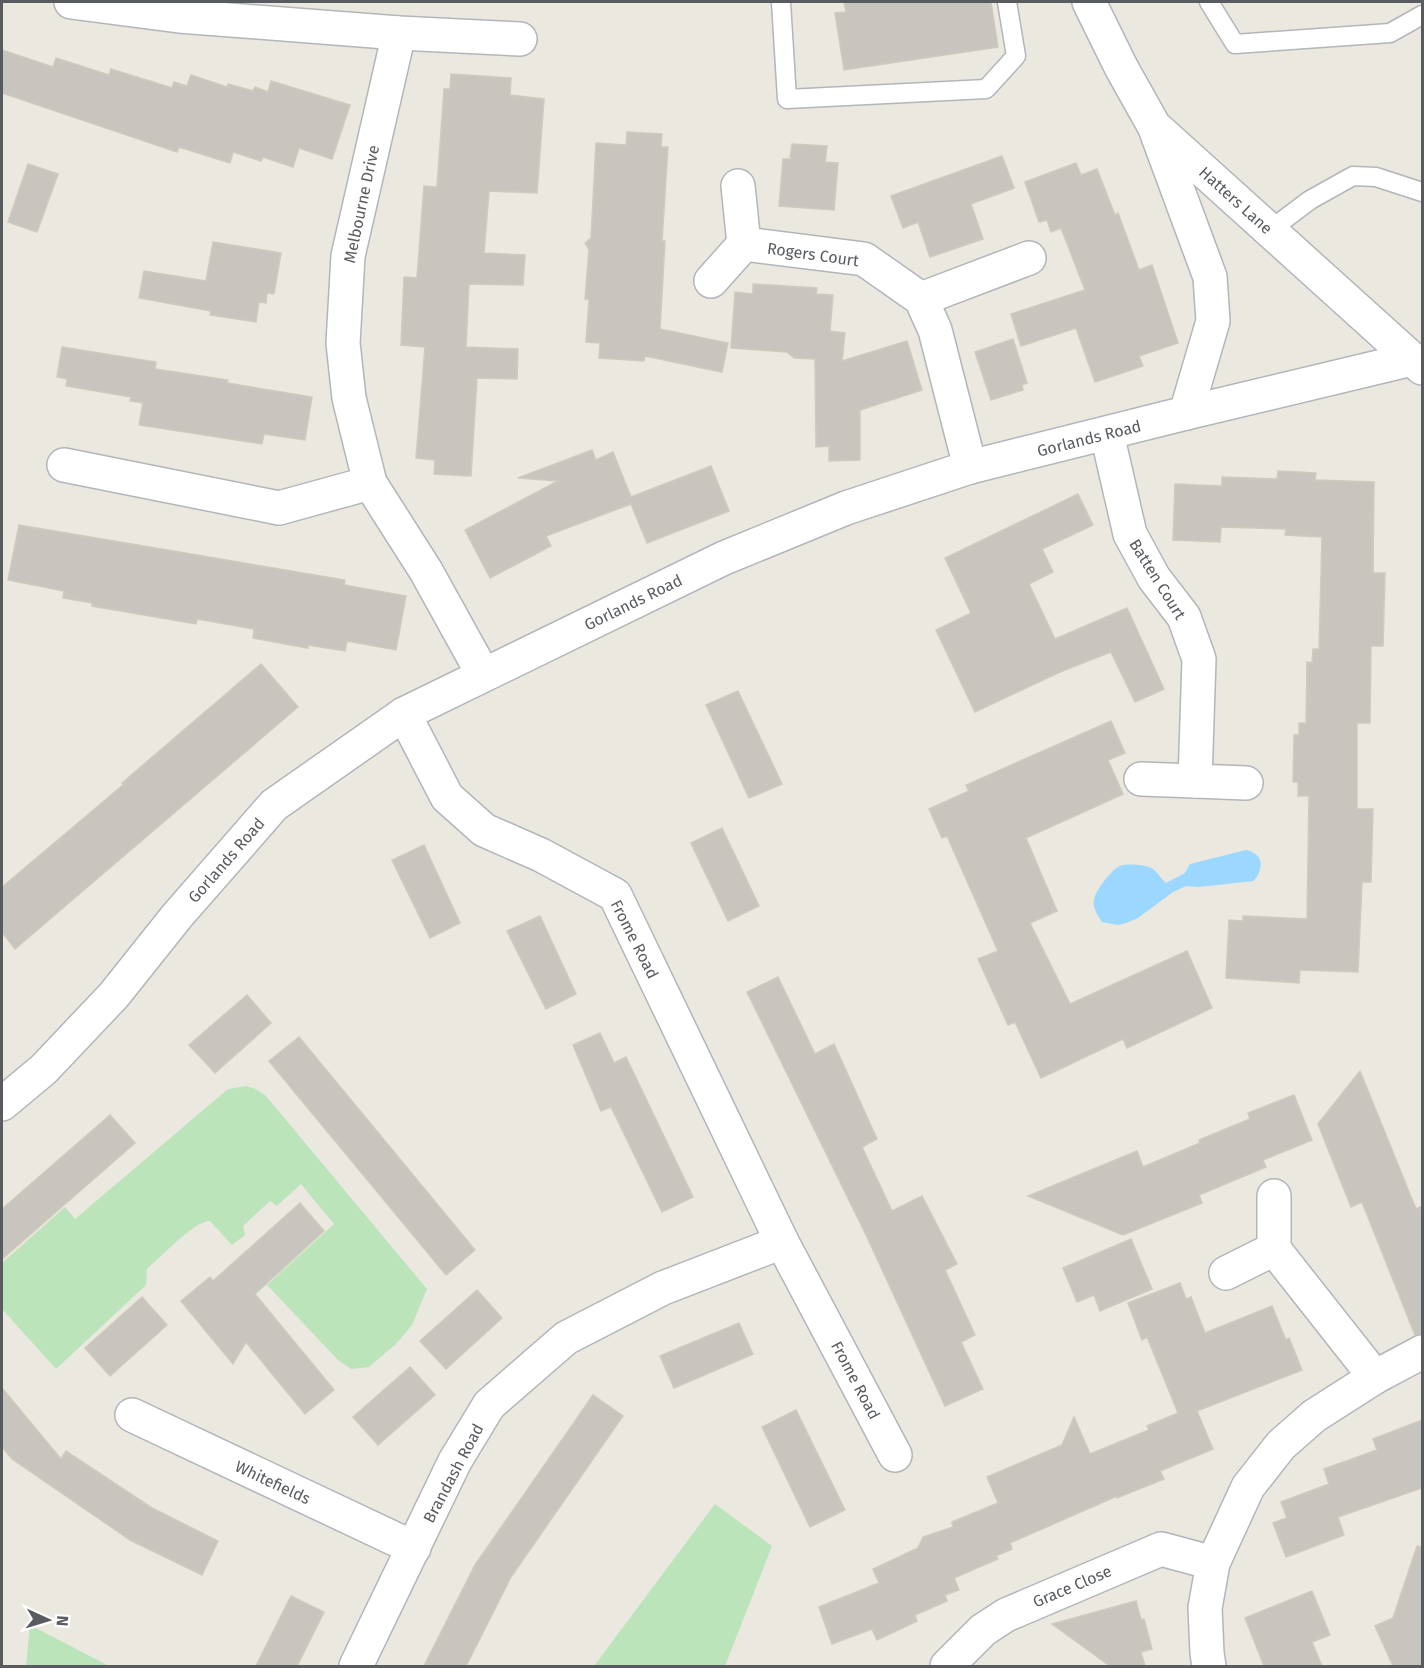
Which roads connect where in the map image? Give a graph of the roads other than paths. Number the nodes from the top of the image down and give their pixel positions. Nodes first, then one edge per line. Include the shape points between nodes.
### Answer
1 (71, 2) edge
2 (781, 2) edge
3 (1007, 2) edge
4 (1089, 2) edge
5 (1209, 2) edge
6 (179, 9) edge
7 (1422, 15) edge
8 (399, 33) junction
9 (520, 39) dead end
10 (1154, 126) junction
11 (738, 186) dead end
12 (1422, 192) edge
13 (1270, 230) junction
14 (744, 244) junction
15 (1029, 258) dead end
16 (711, 281) dead end
17 (921, 299) junction
18 (1417, 364) edge
19 (1186, 412) junction
20 (1107, 434) junction
21 (64, 465) dead end
22 (970, 467) junction
23 (370, 483) junction
24 (483, 674) junction
25 (404, 714) junction
26 (1141, 779) dead end
27 (1195, 781) junction
28 (1246, 783) dead end
29 (2, 1104) edge
30 (1274, 1196) dead end
31 (782, 1242) junction
32 (1274, 1249) junction
33 (1226, 1273) dead end
34 (1422, 1352) edge
35 (1375, 1377) junction
36 (132, 1415) dead end
37 (895, 1455) dead end
38 (414, 1548) junction
39 (1213, 1563) junction
40 (356, 1666) edge
41 (946, 1666) edge
42 (1209, 1666) edge

1 - 6 street
2 - 3 lane via 787,99 986,89 1016,56
4 - 10 street, Hatters Lane
5 - 7 lane via 1235,44 1390,33
6 - 8 street
8 - 9 street
8 - 23 street, Melbourne Drive via 348,256 343,343 349,398
10 - 13 street, Hatters Lane
10 - 19 street via 1210,277 1213,321
11 - 14 street
12 - 13 lane via 1376,177 1353,176 1310,200
13 - 18 street, Hatters Lane
14 - 16 street, Rogers Court
14 - 17 street, Rogers Court via 864,259
15 - 17 street
17 - 22 street via 935,330
18 - 19 street, Gorlands Road
19 - 20 street, Gorlands Road
20 - 22 street, Gorlands Road
20 - 27 street, Batten Court via 1130,534 1154,578 1184,617 1199,659
21 - 23 street via 279,508
22 - 24 street, Gorlands Road via 846,508 724,558
23 - 24 street, Melbourne Drive via 426,571
24 - 25 street, Gorlands Road
25 - 29 street, Gorlands Road via 274,805 114,995 44,1069
25 - 31 street, Frome Road via 447,797 484,830 615,895
26 - 27 street
27 - 28 street
30 - 32 street
31 - 37 street, Frome Road
31 - 38 street, Brandash Road via 663,1288 566,1338 489,1406 455,1461
32 - 33 street
32 - 35 street
34 - 35 street
35 - 39 street via 1314,1416 1281,1445 1248,1487
36 - 38 street, Whitefields
38 - 40 street, Brandash Road
39 - 41 street, Grace Close via 1161,1548 1006,1615 983,1630
39 - 42 street via 1205,1608

